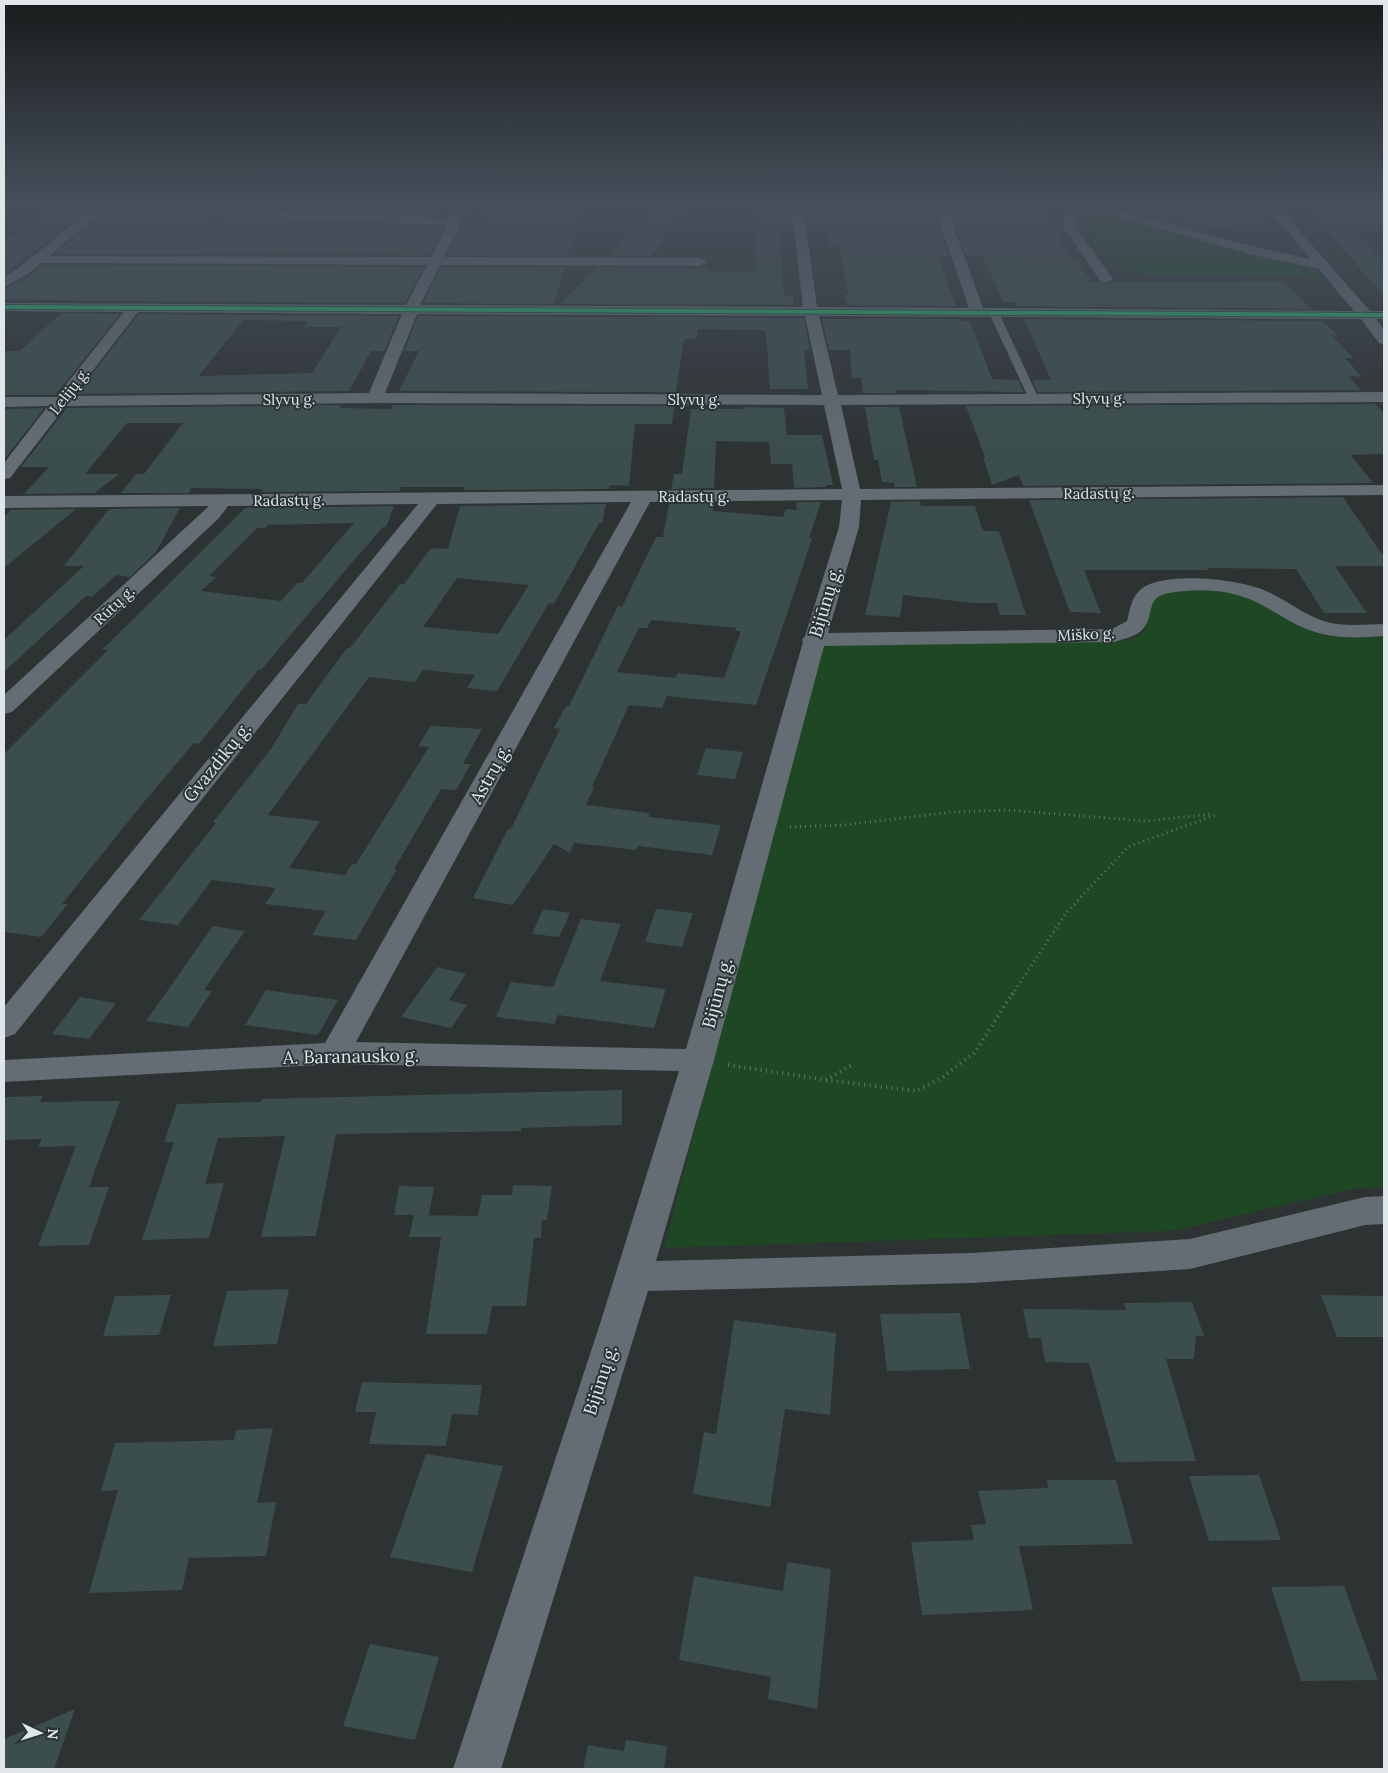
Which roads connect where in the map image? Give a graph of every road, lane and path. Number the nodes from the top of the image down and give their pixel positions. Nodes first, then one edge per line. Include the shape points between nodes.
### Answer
1 (423, 287) edge
2 (808, 287) edge
3 (969, 287) edge
4 (1342, 287) edge
5 (4, 307) edge
6 (134, 308) junction
7 (411, 310) junction
8 (811, 312) junction
9 (978, 313) junction
10 (994, 313) junction
11 (1365, 314) junction
12 (1384, 315) edge
13 (1384, 340) edge
14 (1384, 397) edge
15 (375, 398) junction
16 (1034, 398) junction
17 (831, 400) junction
18 (61, 401) junction
19 (4, 402) edge
20 (4, 474) edge
21 (1384, 490) edge
22 (852, 495) junction
23 (644, 496) junction
24 (429, 498) junction
25 (220, 500) junction
26 (4, 502) edge
27 (1384, 630) edge
28 (813, 640) junction
29 (4, 707) edge
30 (762, 828) junction
31 (4, 1027) edge
32 (335, 1053) junction
33 (698, 1060) junction
34 (852, 1065) dead end
35 (4, 1071) edge
36 (826, 1080) junction
37 (1384, 1210) edge
38 (634, 1276) junction
39 (477, 1769) edge

1 - 7 street
2 - 8 street, Bijūnų g.
3 - 9 street
4 - 11 street
5 - 6 street
6 - 7 street
6 - 18 street, Lelijų g.
7 - 8 street
7 - 15 street
8 - 9 street
8 - 17 street, Bijūnų g.
9 - 10 street
10 - 11 street
10 - 16 lane
11 - 12 street
11 - 13 street
14 - 16 street, Slyvų g.
15 - 17 street, Slyvų g.
15 - 18 street, Slyvų g.
16 - 17 street, Slyvų g.
17 - 22 street, Bijūnų g.
18 - 19 street, Slyvų g.
18 - 20 street, Lelijų g.
21 - 22 street, Radastų g.
22 - 23 street, Radastų g.
22 - 28 street, Bijūnų g. via 849,527
23 - 24 street, Radastų g.
23 - 32 street, Astrų g.
24 - 25 street, Radastų g.
24 - 31 street, Gvazdikų g. via 428,504
25 - 26 street, Radastų g.
25 - 29 street, Rūtų g. via 211,515
27 - 28 street, Miško g. via 1343,631 1321,627 1251,592 1196,585 1151,590 1142,600 1136,622 1114,635
28 - 30 street, Bijūnų g.
30 - 33 street, Bijūnų g.
30 - 36 path via 844,825 952,812 998,811 1146,821 1218,814 1128,847 1066,913 975,1052 943,1077 916,1091
32 - 33 street, A. Baranausko g.
32 - 35 street, A. Baranausko g.
33 - 36 path
33 - 38 street, Bijūnų g.
34 - 36 path
37 - 38 street via 1365,1211 1190,1254 972,1268
38 - 39 street, Bijūnų g.

